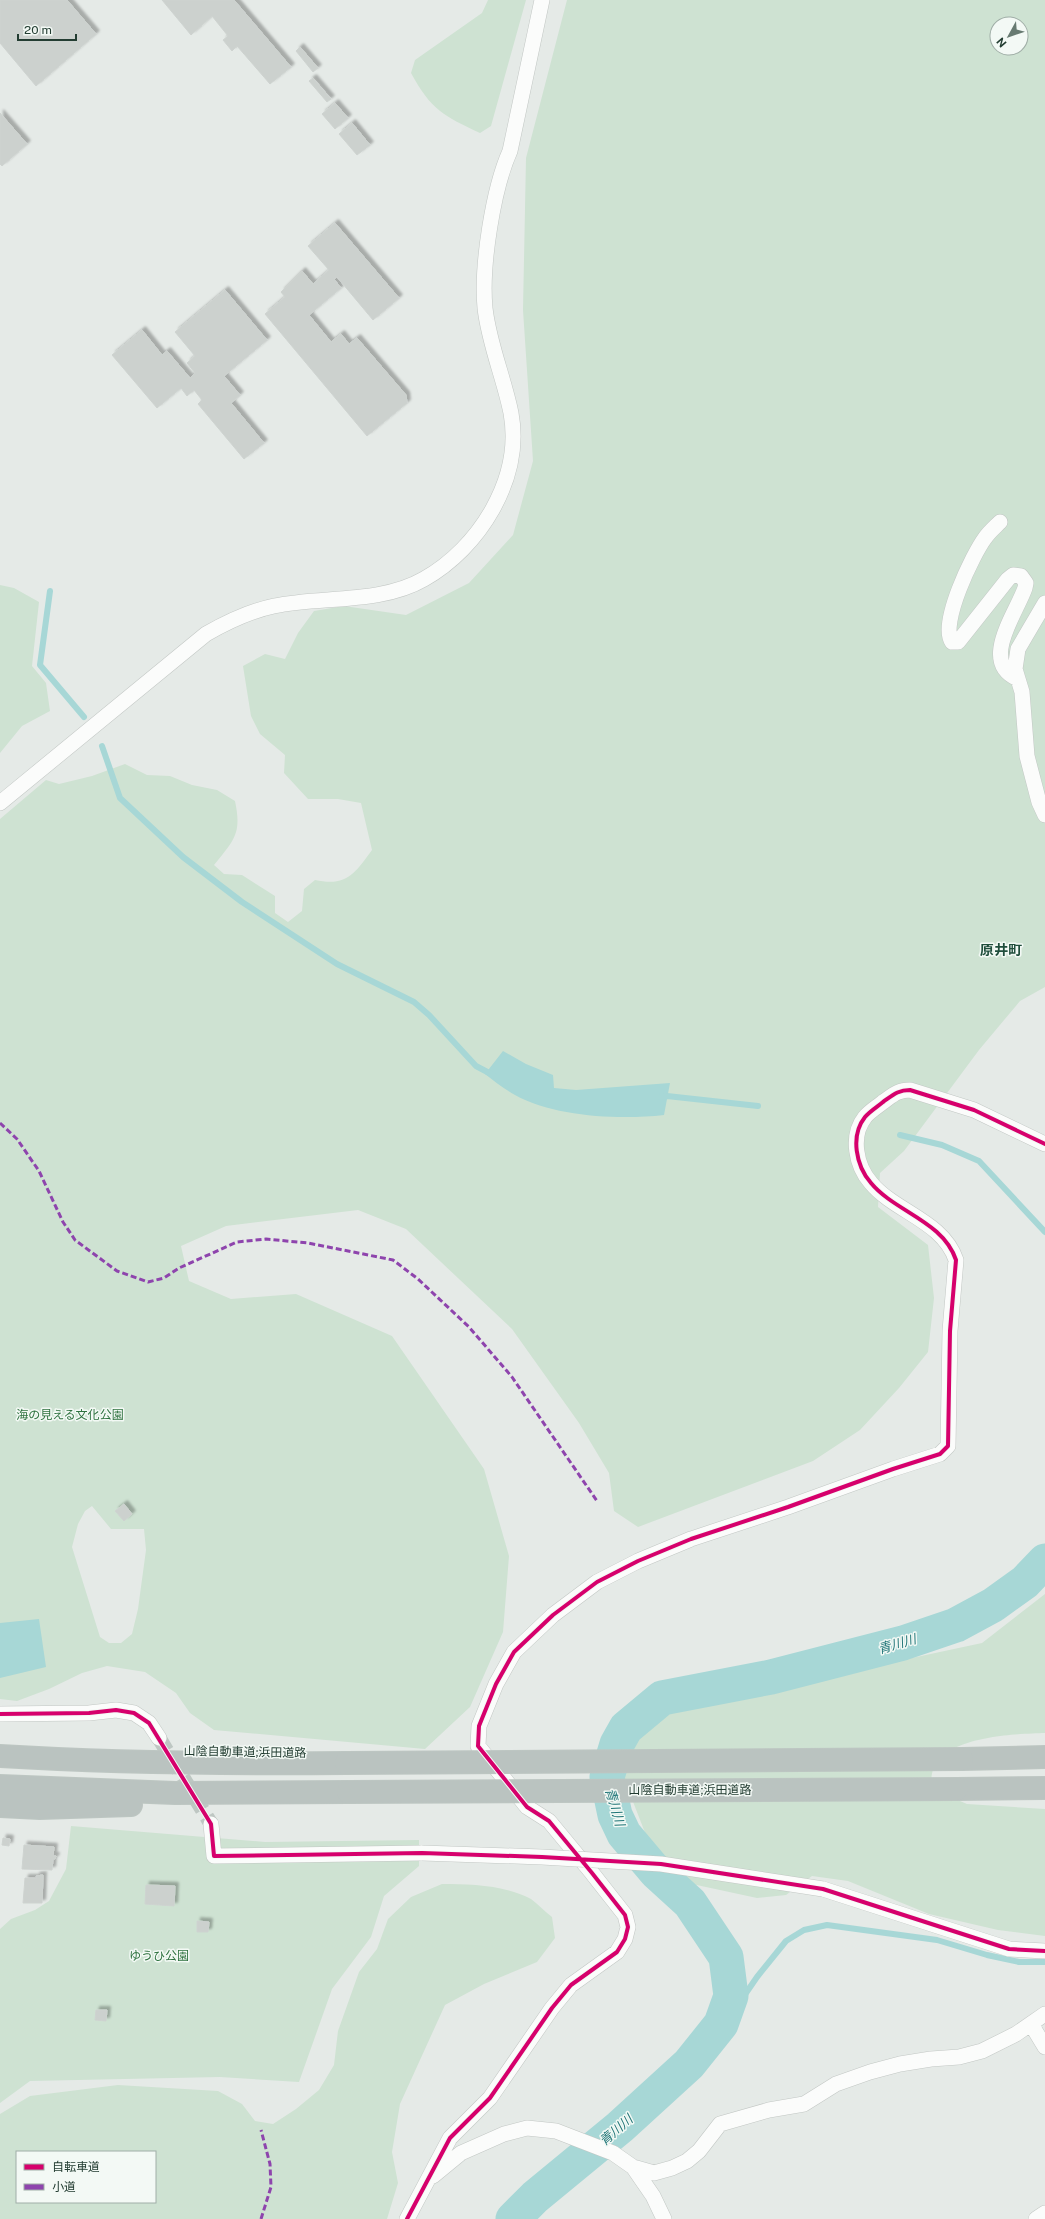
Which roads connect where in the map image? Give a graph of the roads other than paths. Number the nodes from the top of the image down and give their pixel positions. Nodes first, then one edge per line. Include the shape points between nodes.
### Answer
1 (542, 0) edge
2 (1000, 522) dead end
3 (1045, 603) edge
4 (1018, 679) junction
5 (0, 803) edge
6 (1045, 815) edge
7 (1045, 1144) edge
8 (0, 1714) edge
9 (159, 1738) tunnel mouth
10 (0, 1756) edge
11 (1045, 1757) edge
12 (0, 1786) edge
13 (1045, 1788) edge
14 (324, 1792) junction
15 (0, 1806) edge
16 (211, 1824) tunnel mouth
17 (1045, 1951) edge
18 (1045, 2014) edge
19 (1031, 2024) junction
20 (1045, 2047) edge
21 (634, 2167) junction
22 (429, 2179) junction
23 (1045, 2213) edge
24 (407, 2219) edge
25 (664, 2219) edge
26 (1036, 2219) edge

1 - 5 street via 510,151 502,168 486,262 485,309 511,414 512,439 506,475 493,509 480,529 447,564 415,584 388,592 273,606 227,623 206,634
2 - 4 street via 985,538 967,570 951,616 950,636 952,642 958,642 1008,579 1013,575 1021,576 1026,583 1025,588 1000,649 1002,665
3 - 4 street via 1018,649 1015,668
4 - 6 street via 1022,692 1027,756
7 - 22 street via 974,1110 910,1090 899,1090 870,1112 858,1131 856,1148 860,1165 871,1183 929,1225 953,1250 956,1260 950,1345 948,1446 940,1454 691,1539 638,1561 597,1582 572,1600 514,1652 496,1684 480,1726 478,1746 527,1807 548,1821 587,1868 625,1915 628,1927 625,1939 617,1952 571,1985 552,2008 490,2098 450,2138
8 - 9 street via 88,1713 116,1710 134,1713 149,1723
10 - 11 highway, 山陰自動車道;浜田道路, bridge via 258,1764
12 - 14 highway, 山陰自動車道;浜田道路 via 175,1793
13 - 14 highway, 山陰自動車道;浜田道路, bridge
14 - 15 highway via 162,1804 47,1808
16 - 17 street, bridge via 214,1856 422,1853 661,1864 823,1889 1009,1949
18 - 19 street
19 - 20 street
19 - 21 street via 999,2044 982,2051 959,2057 931,2058 870,2072 836,2084 804,2104 720,2124 699,2151 672,2168 654,2173
21 - 22 street via 613,2153 556,2131 527,2128 504,2134 461,2153
21 - 25 street
22 - 24 street
23 - 26 street

